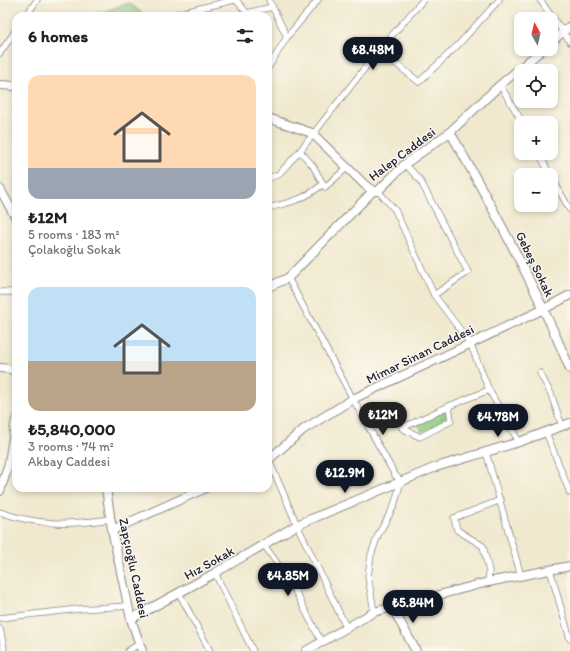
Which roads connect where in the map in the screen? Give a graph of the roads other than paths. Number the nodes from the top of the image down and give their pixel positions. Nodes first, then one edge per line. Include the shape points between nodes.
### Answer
1 (37, 0) edge
2 (235, 0) edge
3 (269, 0) edge
4 (318, 0) edge
5 (423, 0) edge
6 (499, 0) edge
7 (540, 0) edge
8 (272, 7) junction
9 (29, 12) edge
10 (185, 12) edge
11 (246, 12) edge
12 (251, 12) edge
13 (570, 26) edge
14 (563, 31) junction
15 (287, 36) junction
16 (558, 36) edge
17 (12, 37) edge
18 (570, 42) edge
19 (379, 50) junction
20 (0, 53) edge
21 (535, 56) edge
22 (272, 61) edge
23 (0, 85) edge
24 (500, 85) junction
25 (12, 86) edge
26 (519, 116) edge
27 (272, 119) edge
28 (450, 132) junction
29 (312, 133) junction
30 (300, 151) junction
31 (406, 164) junction
32 (348, 167) junction
33 (272, 177) edge
34 (323, 184) junction
35 (0, 189) edge
36 (558, 189) edge
37 (376, 191) junction
38 (0, 197) edge
39 (272, 207) edge
40 (570, 210) edge
41 (12, 211) edge
42 (12, 217) edge
43 (288, 278) junction
44 (272, 285) edge
45 (0, 292) edge
46 (12, 292) edge
47 (434, 295) junction
48 (570, 295) edge
49 (544, 309) junction
50 (470, 343) junction
51 (569, 363) edge
52 (0, 368) edge
53 (12, 370) edge
54 (540, 373) dead end
55 (489, 390) junction
56 (353, 399) junction
57 (449, 406) junction
58 (570, 423) edge
59 (562, 426) junction
60 (546, 432) junction
61 (519, 442) junction
62 (12, 444) edge
63 (484, 452) junction
64 (272, 456) edge
65 (272, 468) edge
66 (401, 481) junction
67 (1, 485) edge
68 (107, 492) edge
69 (197, 492) edge
70 (570, 492) edge
71 (500, 500) junction
72 (0, 512) edge
73 (111, 519) junction
74 (297, 525) junction
75 (112, 530) junction
76 (264, 545) junction
77 (570, 566) edge
78 (550, 570) junction
79 (216, 573) junction
80 (521, 576) junction
81 (488, 582) junction
82 (179, 593) junction
83 (129, 606) junction
84 (392, 607) junction
85 (374, 612) junction
86 (0, 618) edge
87 (131, 619) junction
88 (0, 629) edge
89 (347, 629) junction
90 (570, 639) edge
91 (322, 643) junction
92 (141, 648) edge
93 (3, 651) edge
94 (128, 651) edge
95 (210, 651) edge
96 (253, 651) edge
97 (306, 651) edge
98 (416, 651) edge

1 - 9 street
2 - 10 street
2 - 11 street
3 - 8 street
4 - 15 street
5 - 19 street
6 - 19 street via 458,45 419,82
7 - 14 street
8 - 12 street
8 - 15 street
13 - 14 street
14 - 16 street
14 - 18 street
15 - 22 street
17 - 20 street
19 - 29 street
21 - 24 street, Halep Caddesi
23 - 25 street
24 - 26 street
24 - 28 street, Halep Caddesi
27 - 29 street, Halep Caddesi
28 - 31 street, Halep Caddesi
28 - 49 street, Gebeş Sokak via 490,201
29 - 30 street
29 - 32 street, Halep Caddesi
30 - 33 street via 278,175
30 - 34 street
31 - 37 street, Halep Caddesi
31 - 47 street via 420,180 468,272
32 - 34 street via 325,187
32 - 37 street, Halep Caddesi
34 - 39 street via 308,196
35 - 41 street
36 - 40 street
37 - 43 street
37 - 47 street via 395,210
38 - 42 street
43 - 44 street
43 - 56 street
45 - 46 street
47 - 50 street
48 - 49 street, Mimar Sinan Caddesi
49 - 50 street, Mimar Sinan Caddesi
49 - 51 street, Gebeş Sokak
50 - 55 street
50 - 56 street, Mimar Sinan Caddesi
52 - 53 street
54 - 59 street via 551,394
55 - 57 street
55 - 61 street
56 - 64 street, Mimar Sinan Caddesi via 304,429
56 - 66 street via 395,475
57 - 57 street via 452,421 420,437 402,428
58 - 59 street, Hız Sokak
59 - 60 street, Hız Sokak
60 - 61 street, Hız Sokak
60 - 70 street
61 - 63 street, Hız Sokak
62 - 67 street via 9,463
63 - 66 street, Hız Sokak
63 - 71 street
65 - 74 street
66 - 74 street, Hız Sokak
66 - 85 street via 394,506 378,535 371,555 368,576
68 - 73 street, Zapçıoğlu Caddesi
69 - 75 street
71 - 80 street
71 - 81 street via 454,518 457,530 483,546 489,570
72 - 73 street via 23,520 56,524
73 - 75 street, Zapçıoğlu Caddesi
74 - 76 street, Hız Sokak
74 - 89 street
75 - 83 street, Zapçıoğlu Caddesi
76 - 79 street, Hız Sokak
76 - 91 street via 290,581
77 - 78 street
78 - 80 street
78 - 90 street
79 - 82 street, Hız Sokak
79 - 96 street
80 - 81 street
81 - 84 street
82 - 87 street, Hız Sokak
82 - 95 street
83 - 86 street
83 - 87 street, Zapçıoğlu Caddesi
84 - 85 street
84 - 98 street
85 - 89 street
87 - 92 street, Zapçıoğlu Caddesi
88 - 93 street
89 - 91 street
91 - 97 street
92 - 94 street

